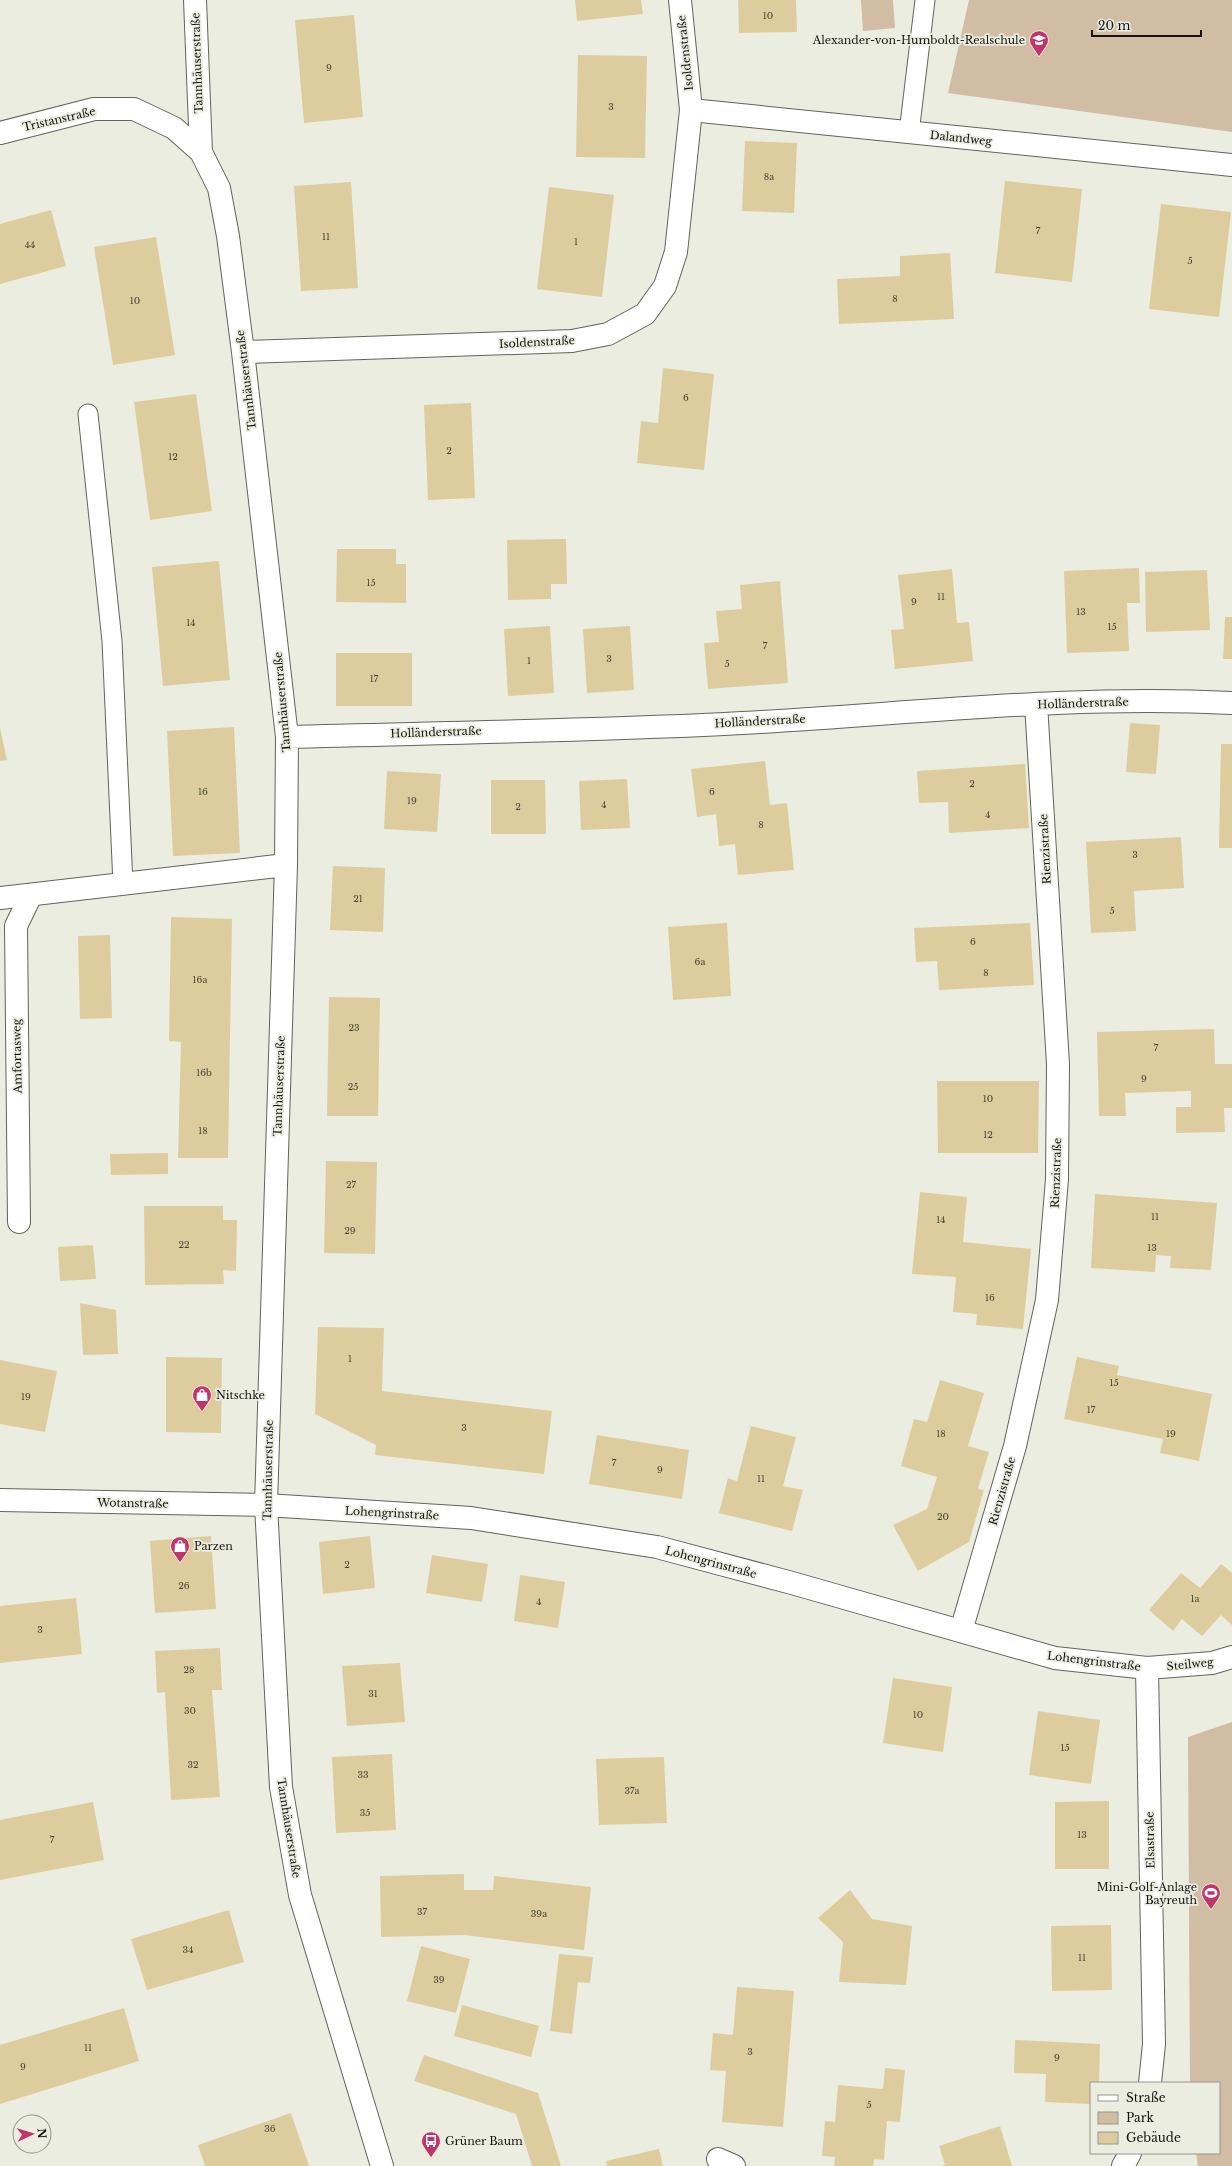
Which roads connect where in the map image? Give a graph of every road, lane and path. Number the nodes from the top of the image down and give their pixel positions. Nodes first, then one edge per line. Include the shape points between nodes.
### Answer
1 (195, 0) edge
2 (680, 0) edge
3 (926, 0) edge
4 (691, 110) junction
5 (0, 133) edge
6 (909, 133) junction
7 (201, 152) junction
8 (1232, 165) edge
9 (243, 352) junction
10 (88, 414) dead end
11 (1232, 703) edge
12 (1036, 704) junction
13 (287, 737) junction
14 (286, 865) junction
15 (123, 884) junction
16 (31, 895) junction
17 (0, 898) edge
18 (19, 1222) dead end
19 (0, 1500) edge
20 (266, 1505) junction
21 (961, 1631) junction
22 (1232, 1657) edge
23 (1147, 1668) junction
24 (1150, 2082) edge
25 (1129, 2154) edge
26 (382, 2166) edge
27 (1123, 2166) edge

1 - 7 street, Tannhäuserstraße
2 - 4 street, Isoldenstraße
3 - 6 lane
4 - 6 street, Dalandweg
4 - 9 street, Isoldenstraße via 676,252 665,286 645,314 608,334 572,341
5 - 7 street, Tristanstraße via 94,109 134,109 174,128
6 - 8 street, Dalandweg
7 - 9 street, Tannhäuserstraße via 219,188
9 - 13 street, Tannhäuserstraße
10 - 15 lane via 112,641
11 - 12 street, Holländerstraße via 1122,701
12 - 13 street, Holländerstraße via 724,724
12 - 21 street, Rienzistraße via 1058,1064 1057,1179 1047,1300 1015,1446
13 - 14 street, Tannhäuserstraße
14 - 15 street
14 - 20 street, Tannhäuserstraße
15 - 16 street
16 - 17 street
16 - 18 street, Amfortasweg via 16,926
19 - 20 street, Wotanstraße
20 - 21 street, Lohengrinstraße via 471,1518 657,1547
20 - 26 street, Tannhäuserstraße via 281,1787 291,1850 300,1895
21 - 23 street, Lohengrinstraße via 1055,1658
22 - 23 street, Steilweg via 1212,1663
23 - 24 street, Elsastraße via 1154,2044
25 - 27 street

